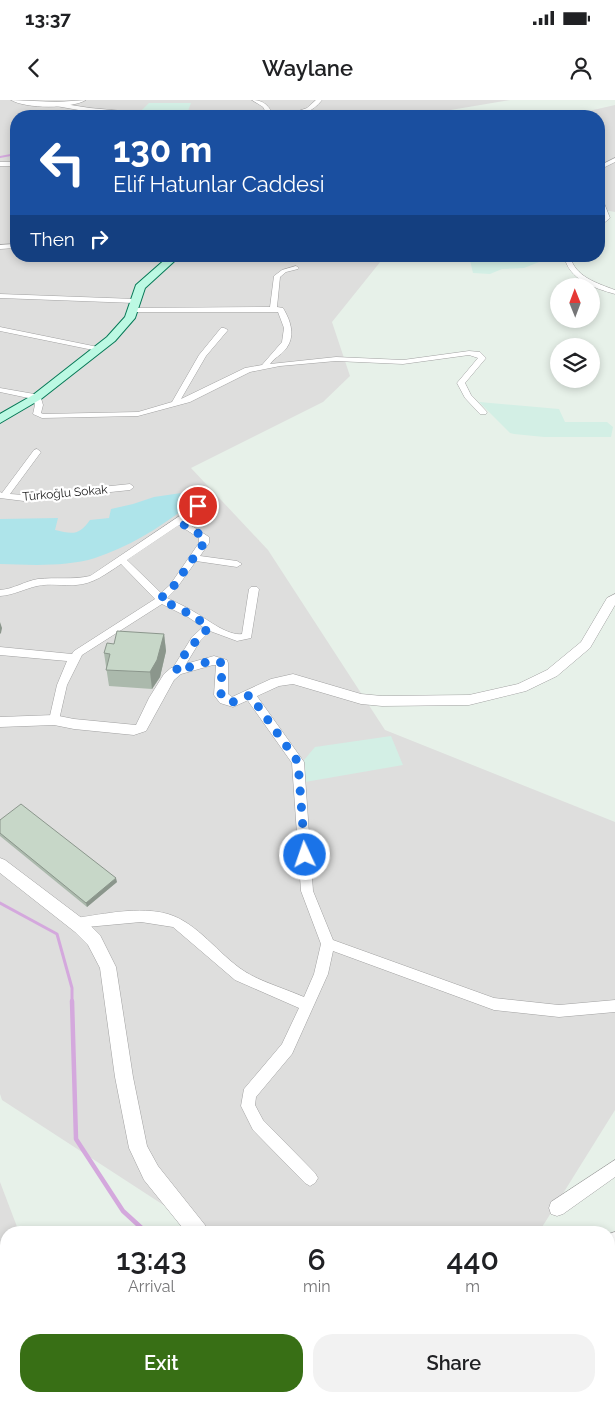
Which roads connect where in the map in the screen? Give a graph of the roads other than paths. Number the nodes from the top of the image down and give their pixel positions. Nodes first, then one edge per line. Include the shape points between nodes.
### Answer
1 (14, 100) edge
2 (83, 100) edge
3 (255, 100) edge
4 (319, 100) edge
5 (58, 105) junction
6 (90, 110) edge
7 (267, 110) edge
8 (306, 110) edge
9 (168, 262) edge
10 (569, 262) edge
11 (296, 268) dead end
12 (615, 292) edge
13 (0, 296) edge
14 (134, 306) junction
15 (273, 309) junction
16 (0, 329) edge
17 (224, 330) dead end
18 (98, 349) junction
19 (265, 367) junction
20 (0, 390) edge
21 (37, 397) junction
22 (176, 403) junction
23 (483, 412) dead end
24 (0, 419) edge
25 (37, 452) dead end
26 (130, 487) dead end
27 (2, 495) edge
28 (198, 506) dead end
29 (178, 521) junction
30 (193, 558) junction
31 (121, 559) junction
32 (237, 564) dead end
33 (254, 589) dead end
34 (0, 594) edge
35 (615, 598) edge
36 (160, 599) junction
37 (209, 627) junction
38 (0, 651) edge
39 (74, 658) junction
40 (176, 671) junction
41 (250, 695) junction
42 (54, 720) junction
43 (0, 722) edge
44 (0, 864) edge
45 (76, 923) junction
46 (328, 944) junction
47 (308, 1005) junction
48 (615, 1006) edge
49 (615, 1168) edge
50 (310, 1178) dead end
51 (556, 1208) dead end
52 (193, 1226) edge

1 - 5 street
2 - 5 street
3 - 7 street
4 - 8 street
5 - 6 street
9 - 14 main road via 140,287
10 - 12 street via 579,277
11 - 15 street via 277,276
13 - 14 street
14 - 15 street
14 - 18 main road via 130,318
15 - 19 street via 280,310 288,325 284,346 268,358
16 - 18 street
17 - 22 street via 203,355
18 - 21 main road
19 - 22 street via 248,370
19 - 23 street via 336,359 403,362 449,354 477,354 482,358 461,383
20 - 21 street
21 - 22 street via 37,414 42,416 138,414
21 - 24 main road
25 - 27 street
26 - 27 street, Türkoğlu Sokak via 24,498
28 - 29 street
29 - 30 street via 204,537 204,543
29 - 31 street
30 - 32 street
30 - 36 street via 173,587
31 - 34 street via 93,578 76,582 34,583
31 - 36 street
33 - 37 street via 247,636 237,638
35 - 41 street via 586,645 552,673 521,688 469,700 382,701 335,693 293,679 276,682
36 - 37 street
36 - 39 street
37 - 40 street via 191,646
38 - 39 street
39 - 42 street via 57,697
40 - 41 street via 219,661 222,663 221,695 225,700 233,702
40 - 42 street via 169,676 140,728 134,730
41 - 46 street via 298,762 307,891
42 - 43 street
44 - 45 street
45 - 47 street via 135,918 169,920 177,923 240,976
45 - 52 street via 94,940 108,967 138,1148 151,1172
46 - 47 street via 322,974
46 - 48 street via 494,1004 559,1011
47 - 50 street via 287,1049 249,1094 248,1106 258,1125
49 - 51 street

